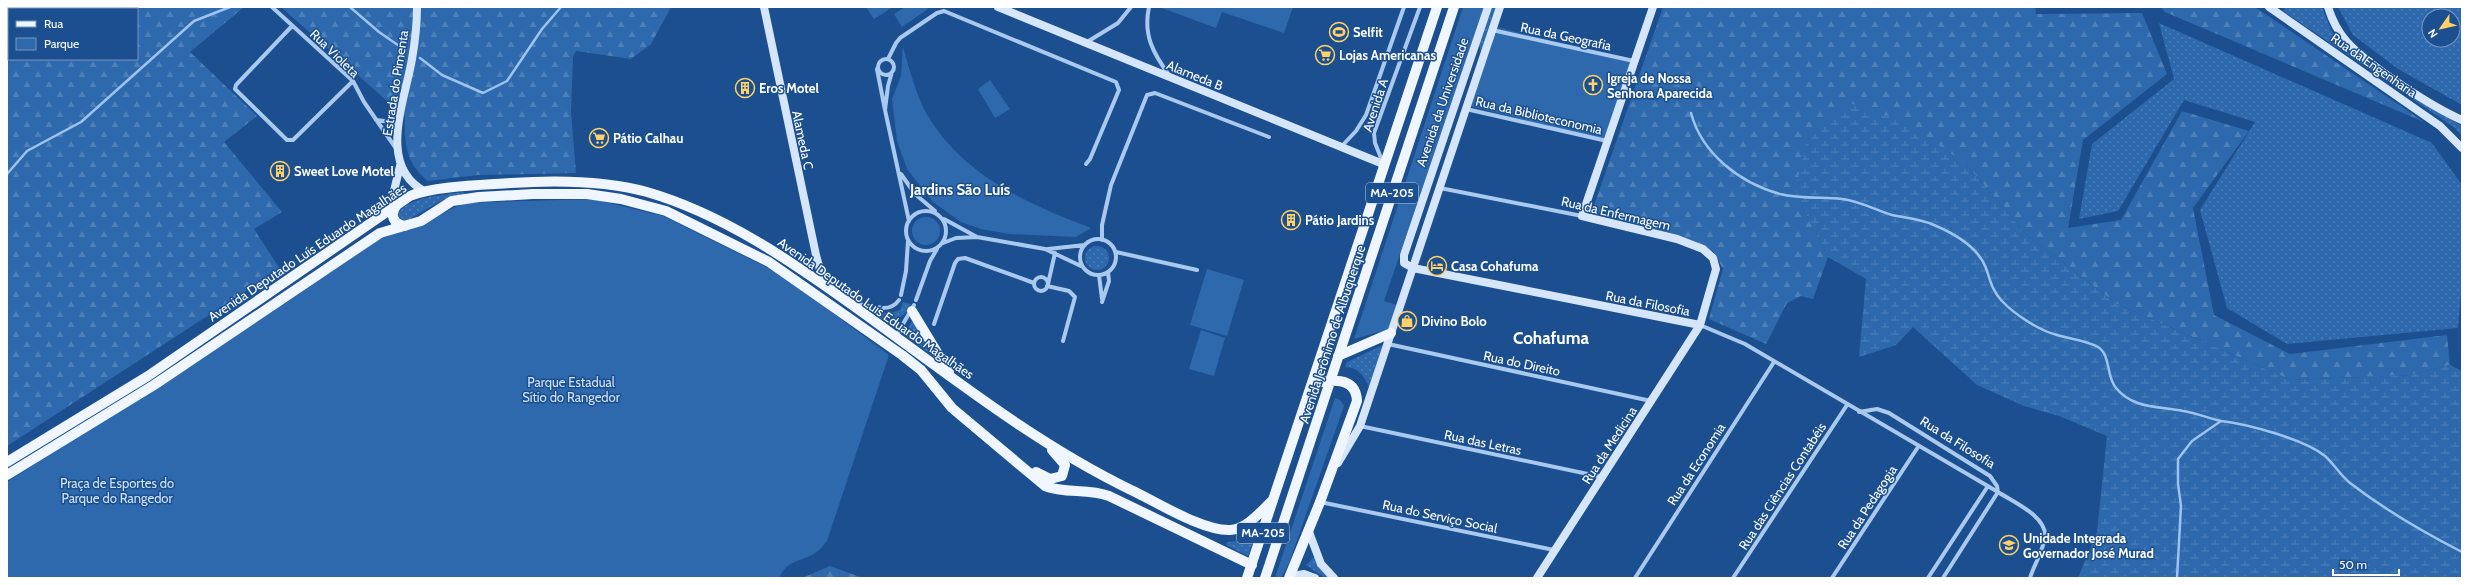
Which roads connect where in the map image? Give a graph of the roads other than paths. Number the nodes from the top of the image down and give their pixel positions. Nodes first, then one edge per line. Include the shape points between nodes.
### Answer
1 (272, 7) edge
2 (417, 7) edge
3 (764, 7) edge
4 (998, 7) edge
5 (1131, 7) edge
6 (1149, 7) edge
7 (1404, 7) edge
8 (1420, 7) edge
9 (1436, 7) edge
10 (1454, 7) edge
11 (1488, 7) edge
12 (1500, 7) edge
13 (1653, 7) edge
14 (2328, 7) edge
15 (2275, 9) edge
16 (292, 26) junction
17 (1492, 30) junction
18 (1086, 43) junction
19 (1471, 57) junction
20 (888, 59) junction
21 (1482, 61) junction
22 (1634, 61) junction
23 (877, 68) junction
24 (892, 72) junction
25 (1465, 75) junction
26 (1172, 78) junction
27 (1476, 79) junction
28 (353, 81) junction
29 (1466, 109) junction
30 (885, 110) junction
31 (376, 120) junction
32 (400, 120) junction
33 (2462, 120) edge
34 (1269, 137) dead end
35 (1607, 142) junction
36 (1340, 147) junction
37 (2462, 148) edge
38 (397, 151) junction
39 (400, 163) junction
40 (1086, 164) dead end
41 (1383, 164) junction
42 (898, 168) junction
43 (1440, 188) junction
44 (426, 192) junction
45 (398, 204) junction
46 (938, 214) junction
47 (1582, 216) junction
48 (381, 217) junction
49 (943, 218) junction
50 (909, 221) junction
51 (405, 226) junction
52 (977, 237) junction
53 (908, 240) junction
54 (1102, 240) junction
55 (943, 243) junction
56 (1085, 245) junction
57 (938, 248) junction
58 (1045, 249) junction
59 (1116, 252) junction
60 (1055, 253) junction
61 (816, 255) junction
62 (1084, 267) junction
63 (1413, 268) junction
64 (804, 270) junction
65 (1197, 270) dead end
66 (1108, 272) junction
67 (1099, 275) junction
68 (1034, 283) junction
69 (824, 285) junction
70 (1048, 285) junction
71 (901, 295) dead end
72 (899, 300) dead end
73 (916, 300) dead end
74 (847, 301) junction
75 (913, 308) joint
76 (934, 324) dead end
77 (1700, 325) junction
78 (1392, 333) junction
79 (896, 336) junction
80 (1062, 341) dead end
81 (1388, 344) junction
82 (1338, 356) junction
83 (1774, 362) junction
84 (951, 376) junction
85 (1330, 380) junction
86 (1312, 384) junction
87 (1652, 401) junction
88 (1847, 405) junction
89 (952, 408) junction
90 (1859, 412) junction
91 (1013, 420) junction
92 (1360, 426) junction
93 (1918, 447) junction
94 (7, 462) edge
95 (7, 475) edge
96 (1330, 475) junction
97 (1602, 478) junction
98 (1988, 486) junction
99 (1998, 492) junction
100 (1274, 500) junction
101 (1320, 502) junction
102 (1308, 532) junction
103 (1555, 550) junction
104 (1252, 565) junction
105 (1323, 567) junction
106 (1289, 577) edge
107 (1247, 578) edge
108 (1265, 578) edge
109 (1315, 578) edge
110 (1334, 578) edge
111 (1537, 578) edge
112 (1635, 578) edge
113 (1734, 578) edge
114 (1832, 578) edge
115 (1928, 578) edge
116 (1943, 578) edge
117 (2030, 578) edge

1 - 16 street, Rua Violeta
2 - 32 street, Estrada do Pimenta via 412,58
3 - 61 street, Alameda C
4 - 18 street, Alameda B
5 - 18 street via 1115,26
6 - 26 street via 1146,28 1150,43
7 - 36 street, Avenida A via 1366,115 1356,131
8 - 41 street, Avenida A via 1374,133
9 - 41 main road, Avenida Jerônimo de Albuquerque / MA-205
10 - 82 main road, Avenida Jerônimo de Albuquerque / MA-205
11 - 19 street, Avenida da Universidade
12 - 17 street, Avenida da Universidade
13 - 22 street
14 - 33 street via 2338,30 2364,57 2426,100
15 - 37 street, Rua da Engenharia via 2440,126
16 - 28 street, Rua Violeta
16 - 28 street via 235,89 288,140 293,140
17 - 21 street, Avenida da Universidade
17 - 22 street, Rua da Geografia
18 - 26 street, Alameda B
19 - 21 street
19 - 25 street, Avenida da Universidade
20 - 23 street via 880,61
20 - 24 street via 894,64
20 - 40 street via 900,38 944,11 1116,82 1119,90 1090,160
21 - 27 street, Avenida da Universidade
22 - 35 street
23 - 24 street via 885,76
23 - 30 street
24 - 30 street
25 - 27 street
25 - 63 street, Avenida da Universidade via 1404,255 1404,263
26 - 36 street, Alameda B
27 - 29 street, Avenida da Universidade
28 - 31 street, Rua Violeta
29 - 35 street, Rua da Biblioteconomia
29 - 43 street, Avenida da Universidade
30 - 42 street
31 - 32 street
31 - 38 street, Rua Violeta
32 - 38 street, Estrada do Pimenta
34 - 54 street via 1155,93 1147,95 1111,185 1102,225
35 - 47 street
36 - 41 street, Alameda B
38 - 39 street, Estrada do Pimenta
39 - 44 street, Estrada do Pimenta via 409,180
39 - 48 street, Estrada do Pimenta via 393,195
41 - 86 main road, Avenida Jerônimo de Albuquerque / MA-205
42 - 46 street via 907,185
42 - 50 street
43 - 47 street, Rua da Enfermagem
43 - 63 street, Avenida da Universidade
44 - 45 main road, Avenida Deputado Luís Eduardo Magalhães via 413,195
44 - 64 main road, Avenida Deputado Luís Eduardo Magalhães via 478,185 563,181 626,188 670,200 694,210 757,242
45 - 48 main road, Avenida Deputado Luís Eduardo Magalhães
45 - 51 main road via 393,210 393,218 397,224
46 - 49 street
46 - 50 street via 931,211 918,212
47 - 77 street, Rua da Enfermagem via 1677,240 1709,253 1716,269
48 - 94 main road, Avenida Deputado Luís Eduardo Magalhães via 148,376
49 - 52 street
49 - 55 street via 947,231
50 - 53 street via 906,227
51 - 89 main road, Avenida Deputado Luís Eduardo Magalhães via 421,221 452,201 533,194 594,195 666,211 739,246 788,274 916,365
51 - 95 main road, Avenida Deputado Luís Eduardo Magalhães via 380,233 154,385
52 - 55 street via 956,238
52 - 58 street
53 - 57 street via 912,246 925,251
53 - 71 street via 906,272
54 - 56 street via 1090,241
54 - 59 street via 1111,244
55 - 57 street
56 - 58 street
56 - 62 street via 1080,256
57 - 73 street via 930,261
58 - 60 street
59 - 65 street
59 - 66 street via 1116,262
60 - 62 street
60 - 70 street
61 - 64 street via 814,266
61 - 69 street, Alameda C
62 - 67 street
63 - 77 street, Rua da Filosofia
63 - 78 street, Avenida da Universidade
64 - 69 main road, Avenida Deputado Luís Eduardo Magalhães
66 - 67 street
66 - 67 street via 1109,282 1102,302
68 - 70 street via 1038,278 1042,278
68 - 70 street via 1038,291 1045,290
68 - 76 street via 965,258 958,259
69 - 74 main road, Avenida Deputado Luís Eduardo Magalhães
70 - 80 street via 1069,291 1075,297
72 - 74 street via 895,305 885,308
74 - 79 main road, Avenida Deputado Luís Eduardo Magalhães
75 - 79 street
75 - 84 main road
77 - 83 street, Rua da Filosofia via 1745,344
77 - 87 street, Rua da Medicina
78 - 81 street, Avenida da Universidade
78 - 82 main road
79 - 84 main road, Avenida Deputado Luís Eduardo Magalhães
81 - 87 street, Rua do Direito
81 - 92 street, Avenida da Universidade
82 - 85 main road, Avenida Jerônimo de Albuquerque / MA-205
83 - 88 street, Rua da Filosofia
83 - 112 street, Rua da Economia
84 - 91 main road, Avenida Deputado Luís Eduardo Magalhães
85 - 86 main road, Avenida da Universidade
85 - 96 main road, Avenida da Universidade via 1349,384 1356,394 1357,401
85 - 108 main road, Avenida Jerônimo de Albuquerque / MA-205
86 - 100 main road, Avenida Jerônimo de Albuquerque / MA-205
87 - 97 street, Rua da Medicina
88 - 90 street, Rua da Filosofia
88 - 113 street, Rua das Ciências Contabéis
89 - 91 main road via 1043,477 1053,480 1062,476 1065,468 1062,459
89 - 104 main road, Avenida Deputado Luís Eduardo Magalhães via 1045,486 1058,490 1098,492 1109,496
90 - 93 street, Rua da Filosofia
90 - 99 street, Rua da Filosofia via 1877,409 1889,413 1990,476
91 - 100 main road, Avenida Deputado Luís Eduardo Magalhães via 1109,480 1209,526 1224,530 1238,528
92 - 96 street, Avenida da Universidade
92 - 97 street, Rua das Letras
93 - 98 street, Rua da Filosofia
93 - 114 street, Rua da Pedagogia
96 - 101 main road, Avenida da Universidade
97 - 103 street, Rua da Medicina
98 - 99 street, Rua da Filosofia
98 - 115 street
99 - 116 street
99 - 117 street via 2036,518 2044,528 2045,537
100 - 104 main road, Avenida Jerônimo de Albuquerque / MA-205
101 - 102 main road, Avenida da Universidade
101 - 103 street, Rua do Serviço Social
102 - 105 street
102 - 106 main road, Avenida da Universidade
103 - 111 street, Rua da Medicina
104 - 107 main road, Avenida Jerônimo de Albuquerque / MA-205
105 - 109 street
105 - 110 street
106 - 109 street via 1301,574

